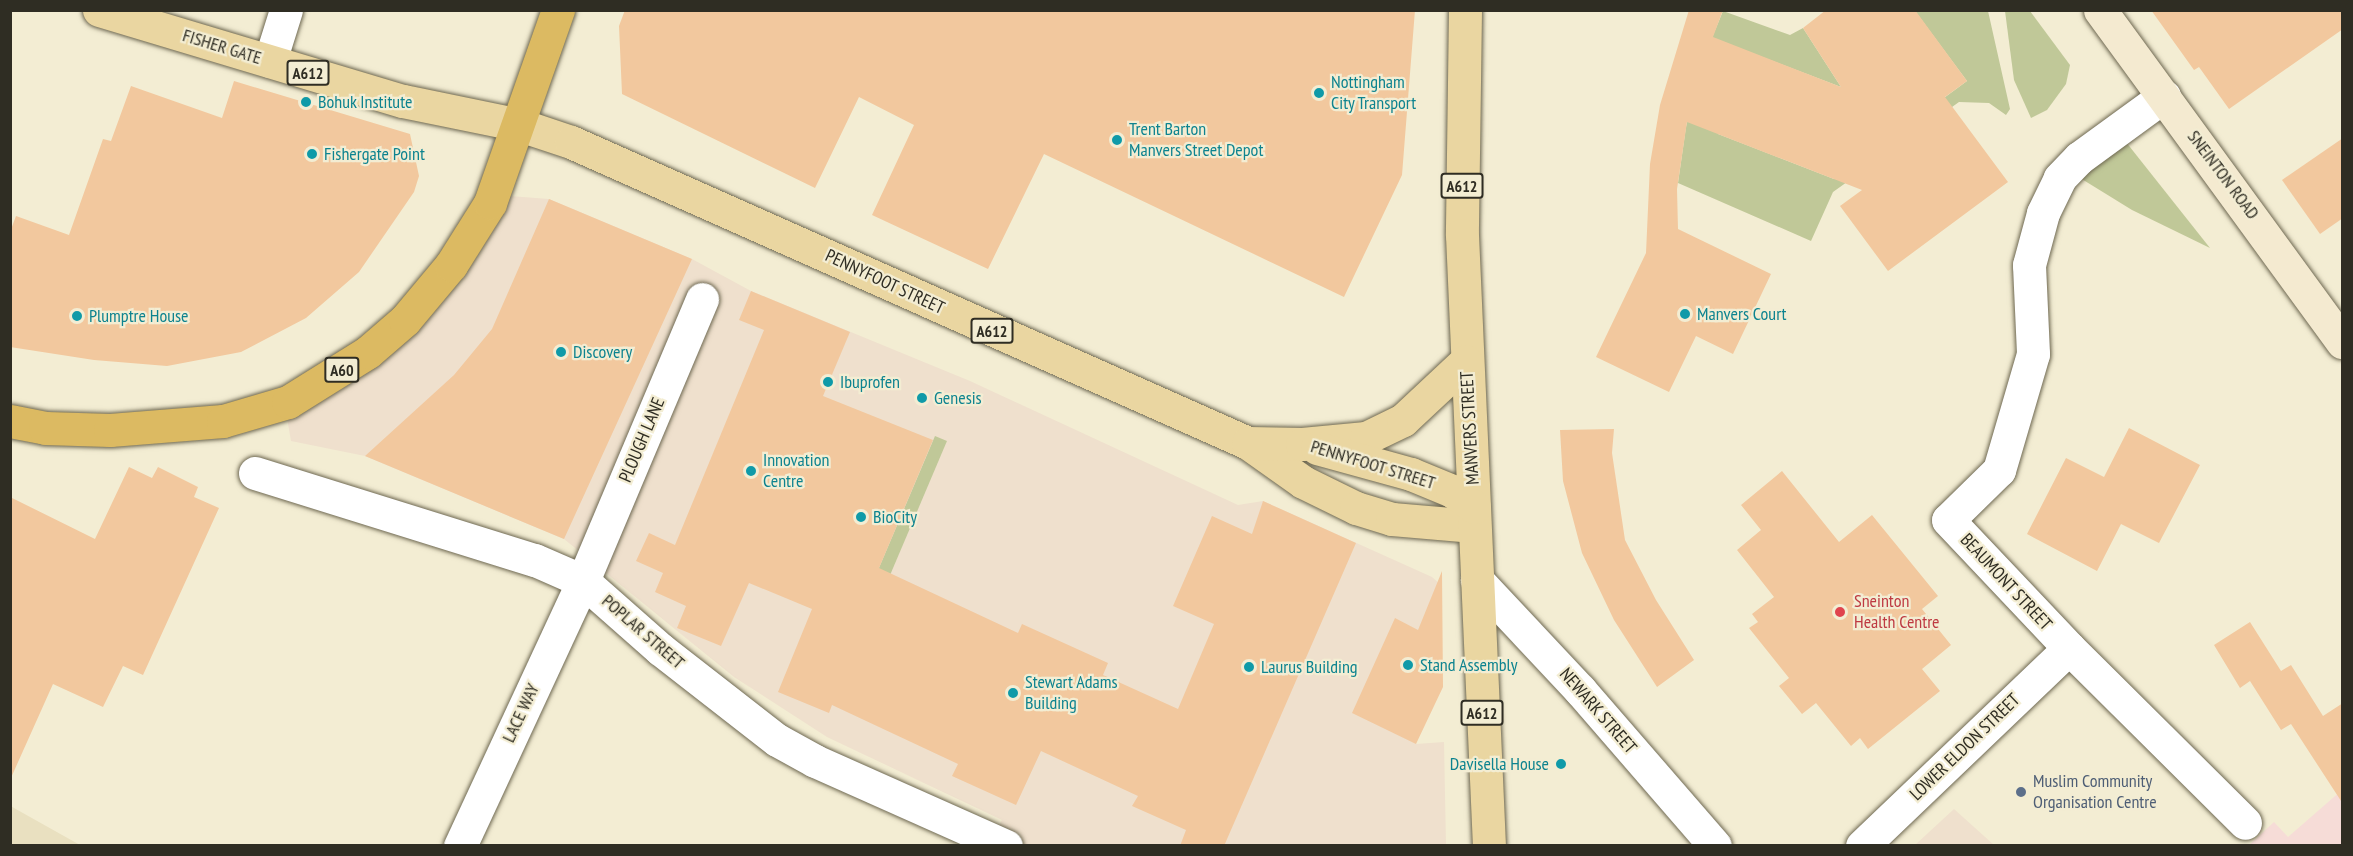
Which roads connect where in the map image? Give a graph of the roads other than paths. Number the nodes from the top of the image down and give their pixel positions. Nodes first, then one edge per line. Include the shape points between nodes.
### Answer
1 (99, 10) edge
2 (286, 10) edge
3 (558, 10) edge
4 (1465, 10) edge
5 (2100, 10) edge
6 (270, 61) junction
7 (2164, 96) junction
8 (520, 125) junction
9 (702, 299) dead end
10 (2343, 342) edge
11 (1466, 361) junction
12 (10, 414) edge
13 (10, 421) edge
14 (45, 428) junction
15 (1248, 443) junction
16 (1302, 444) junction
17 (255, 473) dead end
18 (1474, 517) junction
19 (1477, 580) junction
20 (583, 581) junction
21 (2069, 648) junction
22 (2245, 823) dead end
23 (460, 846) edge
24 (1006, 846) edge
25 (1489, 846) edge
26 (1715, 846) edge
27 (1862, 846) edge

1 - 6 main road, FISHER GATE / A612
2 - 6 street
3 - 8 highway, A60
4 - 11 main road, MANVERS STREET / A612 via 1462,235
5 - 7 street, SNEINTON ROAD
6 - 8 main road, FISHER GATE / A612 via 403,101
7 - 10 street, SNEINTON ROAD
7 - 21 street, BEAUMONT STREET via 2079,158 2060,178 2043,213 2029,265 2033,354 1999,470 1948,520
8 - 14 highway, A60 via 490,203 451,265 405,320 331,378 288,402 223,421 110,430
8 - 15 main road, PENNYFOOT STREET / A612 via 611,157
9 - 20 street, PLOUGH LANE
11 - 16 main road, PENNYFOOT STREET / A612 via 1403,420 1388,429 1366,438
11 - 18 main road, MANVERS STREET / A612
12 - 14 highway
13 - 14 highway, A60
15 - 16 main road, PENNYFOOT STREET / A612
15 - 18 main road, PENNYFOOT STREET / A612 via 1303,482 1356,508 1392,519
16 - 18 main road, PENNYFOOT STREET / A612 via 1412,474 1452,490
17 - 20 street, POPLAR STREET via 535,560
18 - 19 main road, MANVERS STREET / A612
19 - 25 main road, MANVERS STREET / A612
19 - 26 street, NEWARK STREET via 1542,648
20 - 23 street, LACE WAY
20 - 24 street, POPLAR STREET via 660,649 777,740 815,761
21 - 22 street, BEAUMONT STREET
21 - 27 street, LOWER ELDON STREET

